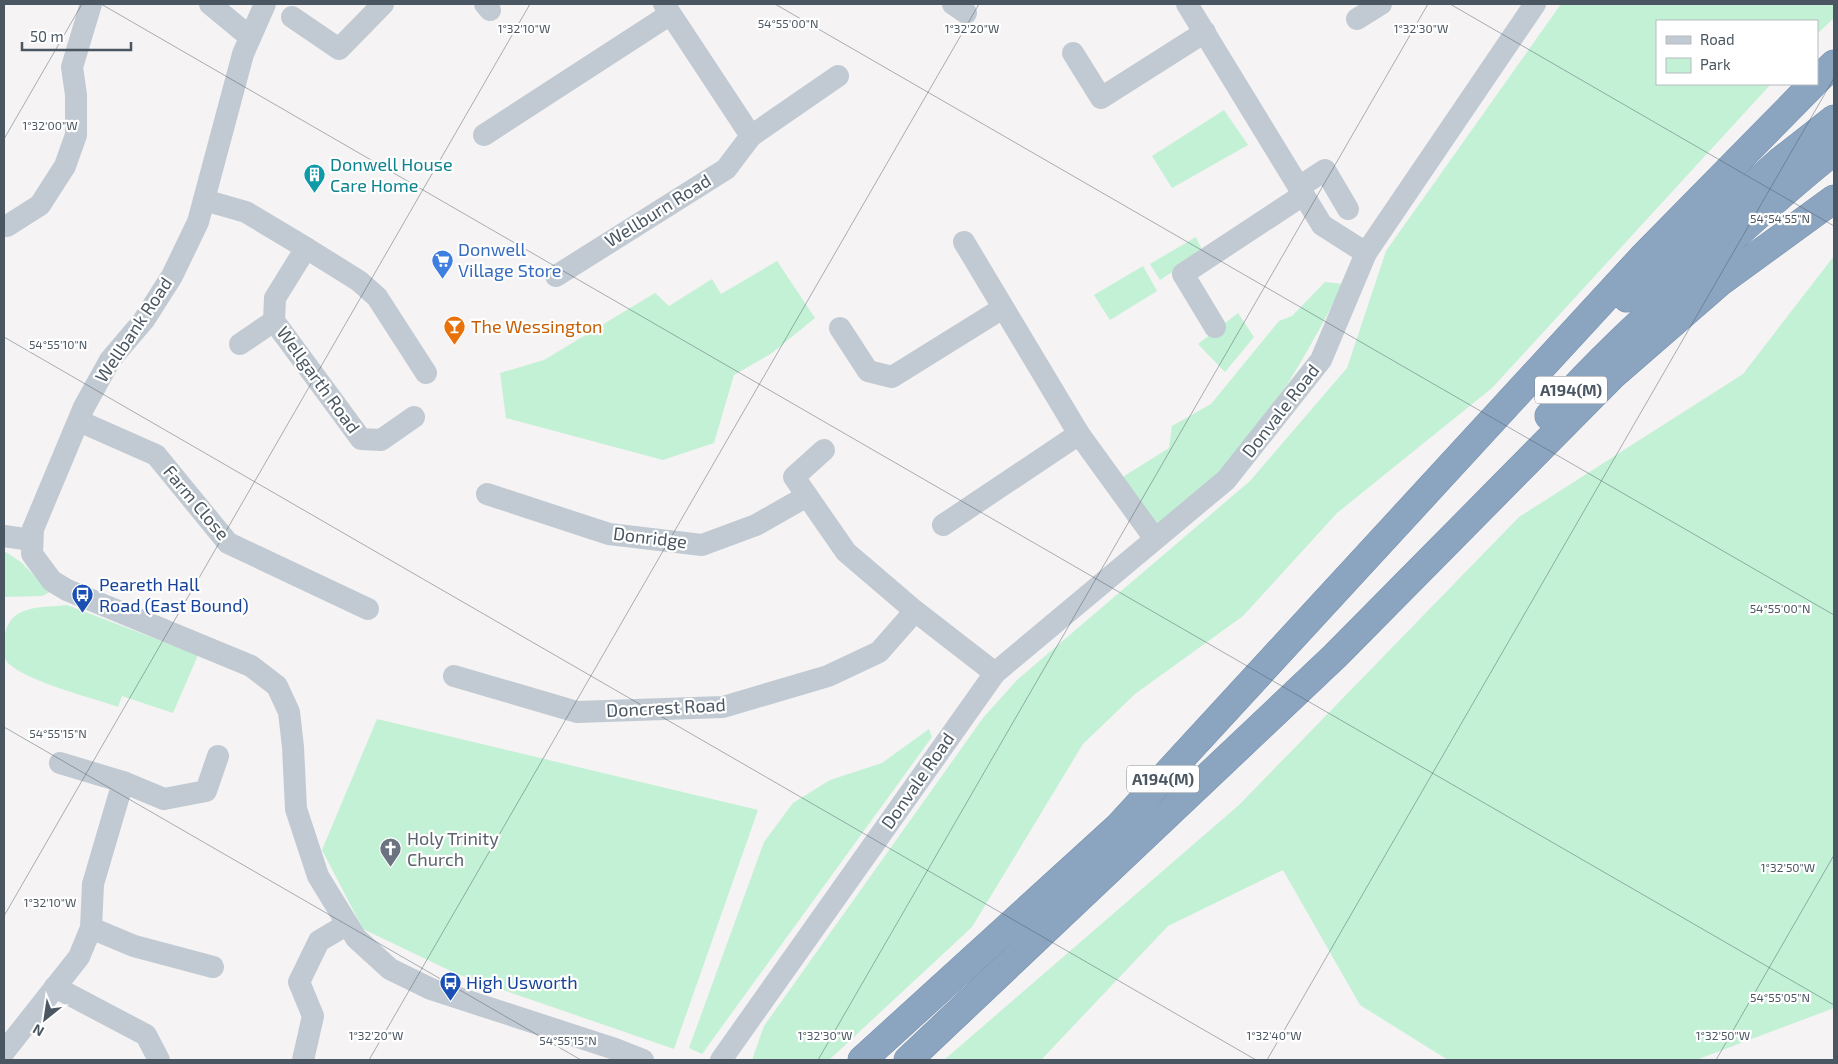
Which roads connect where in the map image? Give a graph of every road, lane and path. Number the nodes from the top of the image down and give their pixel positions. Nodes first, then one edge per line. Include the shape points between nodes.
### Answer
1 (91, 4) edge
2 (210, 4) edge
3 (265, 4) edge
4 (383, 4) edge
5 (1187, 4) edge
6 (1381, 4) edge
7 (1535, 4) edge
8 (667, 9) edge
9 (292, 17) dead end
10 (1357, 19) dead end
11 (1205, 32) junction
12 (250, 37) junction
13 (1073, 53) dead end
14 (1834, 64) edge
15 (838, 76) dead end
16 (1818, 79) edge
17 (1812, 85) edge
18 (1834, 119) edge
19 (484, 135) dead end
20 (751, 136) junction
21 (1834, 151) edge
22 (1301, 191) junction
23 (1834, 199) edge
24 (204, 200) junction
25 (1348, 209) dead end
26 (4, 226) edge
27 (964, 242) dead end
28 (306, 248) junction
29 (1366, 253) junction
30 (556, 276) dead end
31 (1003, 308) junction
32 (274, 321) junction
33 (1214, 327) dead end
34 (840, 328) dead end
35 (240, 344) dead end
36 (426, 373) dead end
37 (414, 417) dead end
38 (79, 421) junction
39 (1079, 434) junction
40 (824, 450) dead end
41 (1443, 476) junction
42 (487, 494) dead end
43 (807, 496) junction
44 (943, 525) dead end
45 (4, 536) edge
46 (1155, 539) junction
47 (31, 540) junction
48 (368, 609) dead end
49 (916, 611) junction
50 (1335, 656) junction
51 (995, 673) junction
52 (454, 676) dead end
53 (218, 756) dead end
54 (60, 763) dead end
55 (123, 782) junction
56 (346, 925) junction
57 (91, 928) junction
58 (213, 967) dead end
59 (55, 987) junction
60 (4, 1052) edge
61 (158, 1060) edge
62 (303, 1060) edge
63 (643, 1060) edge
64 (721, 1060) edge
65 (862, 1060) edge
66 (908, 1060) edge

1 - 26 street via 72,67 76,135 65,166 40,205
2 - 12 street
3 - 12 street, Wellbank Road
4 - 9 street via 346,55
5 - 11 street
6 - 10 street
7 - 29 street, Donvale Road
8 - 19 street
8 - 20 street
11 - 13 street via 1101,98
11 - 22 street
12 - 24 street, Wellbank Road
14 - 16 highway
15 - 20 street, Wellburn Road
17 - 41 highway, A194(M) via 1642,258
18 - 41 highway, A194(M) via 1779,162 1626,298
20 - 30 street, Wellburn Road via 726,169
21 - 50 highway, A194(M) via 1760,214 1578,382
22 - 25 street via 1325,170
22 - 29 street via 1322,225
22 - 33 street via 1183,274
23 - 50 highway, A194(M) via 1720,282 1613,375
24 - 28 street via 246,212
24 - 38 street, Wellbank Road via 198,222 172,276 144,320 110,360
27 - 31 street
28 - 32 street, Wellgarth Road via 275,298
28 - 36 street via 359,281 377,297
29 - 46 street, Donvale Road via 1321,360 1226,480
31 - 34 street via 892,376 868,371
31 - 39 street
32 - 35 street, Wellgarth Road
32 - 37 street, Wellgarth Road via 361,439 381,440
38 - 47 street, Wellbank Road via 33,528
38 - 48 street, Farm Close via 156,455 228,543
39 - 44 street
39 - 46 street
40 - 43 street via 794,477
41 - 65 highway, A194(M) via 1118,827
42 - 43 street, Donridge via 609,534 702,545 756,525
43 - 49 street via 846,552
45 - 47 street
46 - 51 street, Donvale Road
47 - 56 street via 32,554 52,581 67,590 251,666 277,686 289,712 296,809 318,876
49 - 51 street
49 - 52 street, Doncrest Road via 879,652 828,676 723,707 577,712
50 - 66 highway, A194(M)
51 - 64 street, Donvale Road
53 - 55 street via 206,791 164,799
54 - 55 street
55 - 57 street via 93,884
56 - 62 street via 318,941 299,982 312,1016
56 - 63 street via 390,969 431,989
57 - 58 street via 134,946
57 - 59 street via 79,957
59 - 60 street
59 - 61 street via 146,1035

